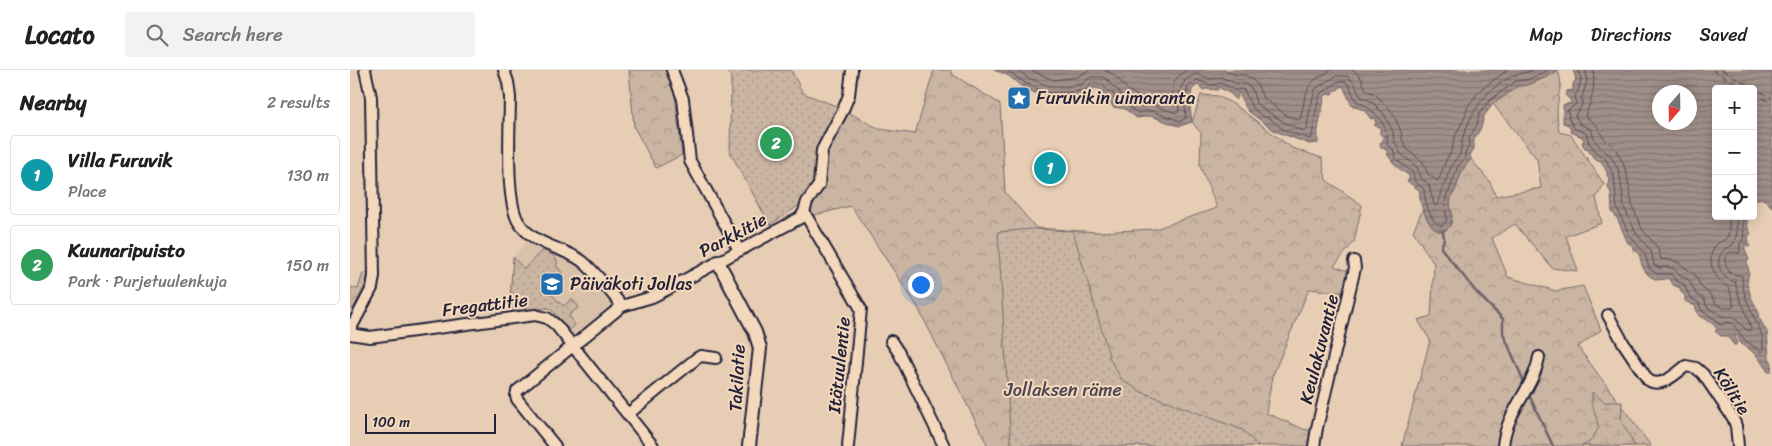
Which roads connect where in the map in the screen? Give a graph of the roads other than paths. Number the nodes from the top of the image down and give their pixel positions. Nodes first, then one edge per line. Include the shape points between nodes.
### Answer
1 (365, 70) edge
2 (504, 70) edge
3 (672, 70) edge
4 (852, 70) edge
5 (804, 212) junction
6 (739, 250) junction
7 (1354, 260) dead end
8 (718, 262) junction
9 (622, 306) junction
10 (1608, 315) dead end
11 (350, 330) edge
12 (350, 334) edge
13 (891, 341) dead end
14 (574, 346) junction
15 (1539, 357) dead end
16 (716, 358) dead end
17 (628, 414) junction
18 (555, 446) edge
19 (653, 446) edge
20 (749, 446) edge
21 (848, 446) edge
22 (944, 446) edge
23 (1314, 446) edge
24 (1503, 446) edge
25 (1738, 446) edge

1 - 11 street via 371,97 374,276 372,288
2 - 9 street via 510,97 511,197 517,220 538,241 582,262
3 - 6 street via 682,99 690,161
4 - 5 street via 846,102 822,150 819,185
5 - 6 street, Parkkitie via 800,218
5 - 21 street, Itätuulentie via 861,309
6 - 8 street, Parkkitie
7 - 23 street, Keulakuvantie via 1355,268
8 - 9 street, Parkkitie via 652,297
8 - 20 street, Takilatie via 755,332 760,348
9 - 14 street, Parkkitie
10 - 25 street, Kölitie via 1651,383 1662,382 1686,366 1703,374 1733,418
12 - 14 street, Fregattitie via 370,337 536,314 552,321
13 - 22 street
14 - 17 street, Fregattitie
14 - 18 street, Parkkitie via 520,388 516,396
15 - 24 street via 1535,372 1513,410
16 - 17 street via 697,358
17 - 19 street, Fregattitie

